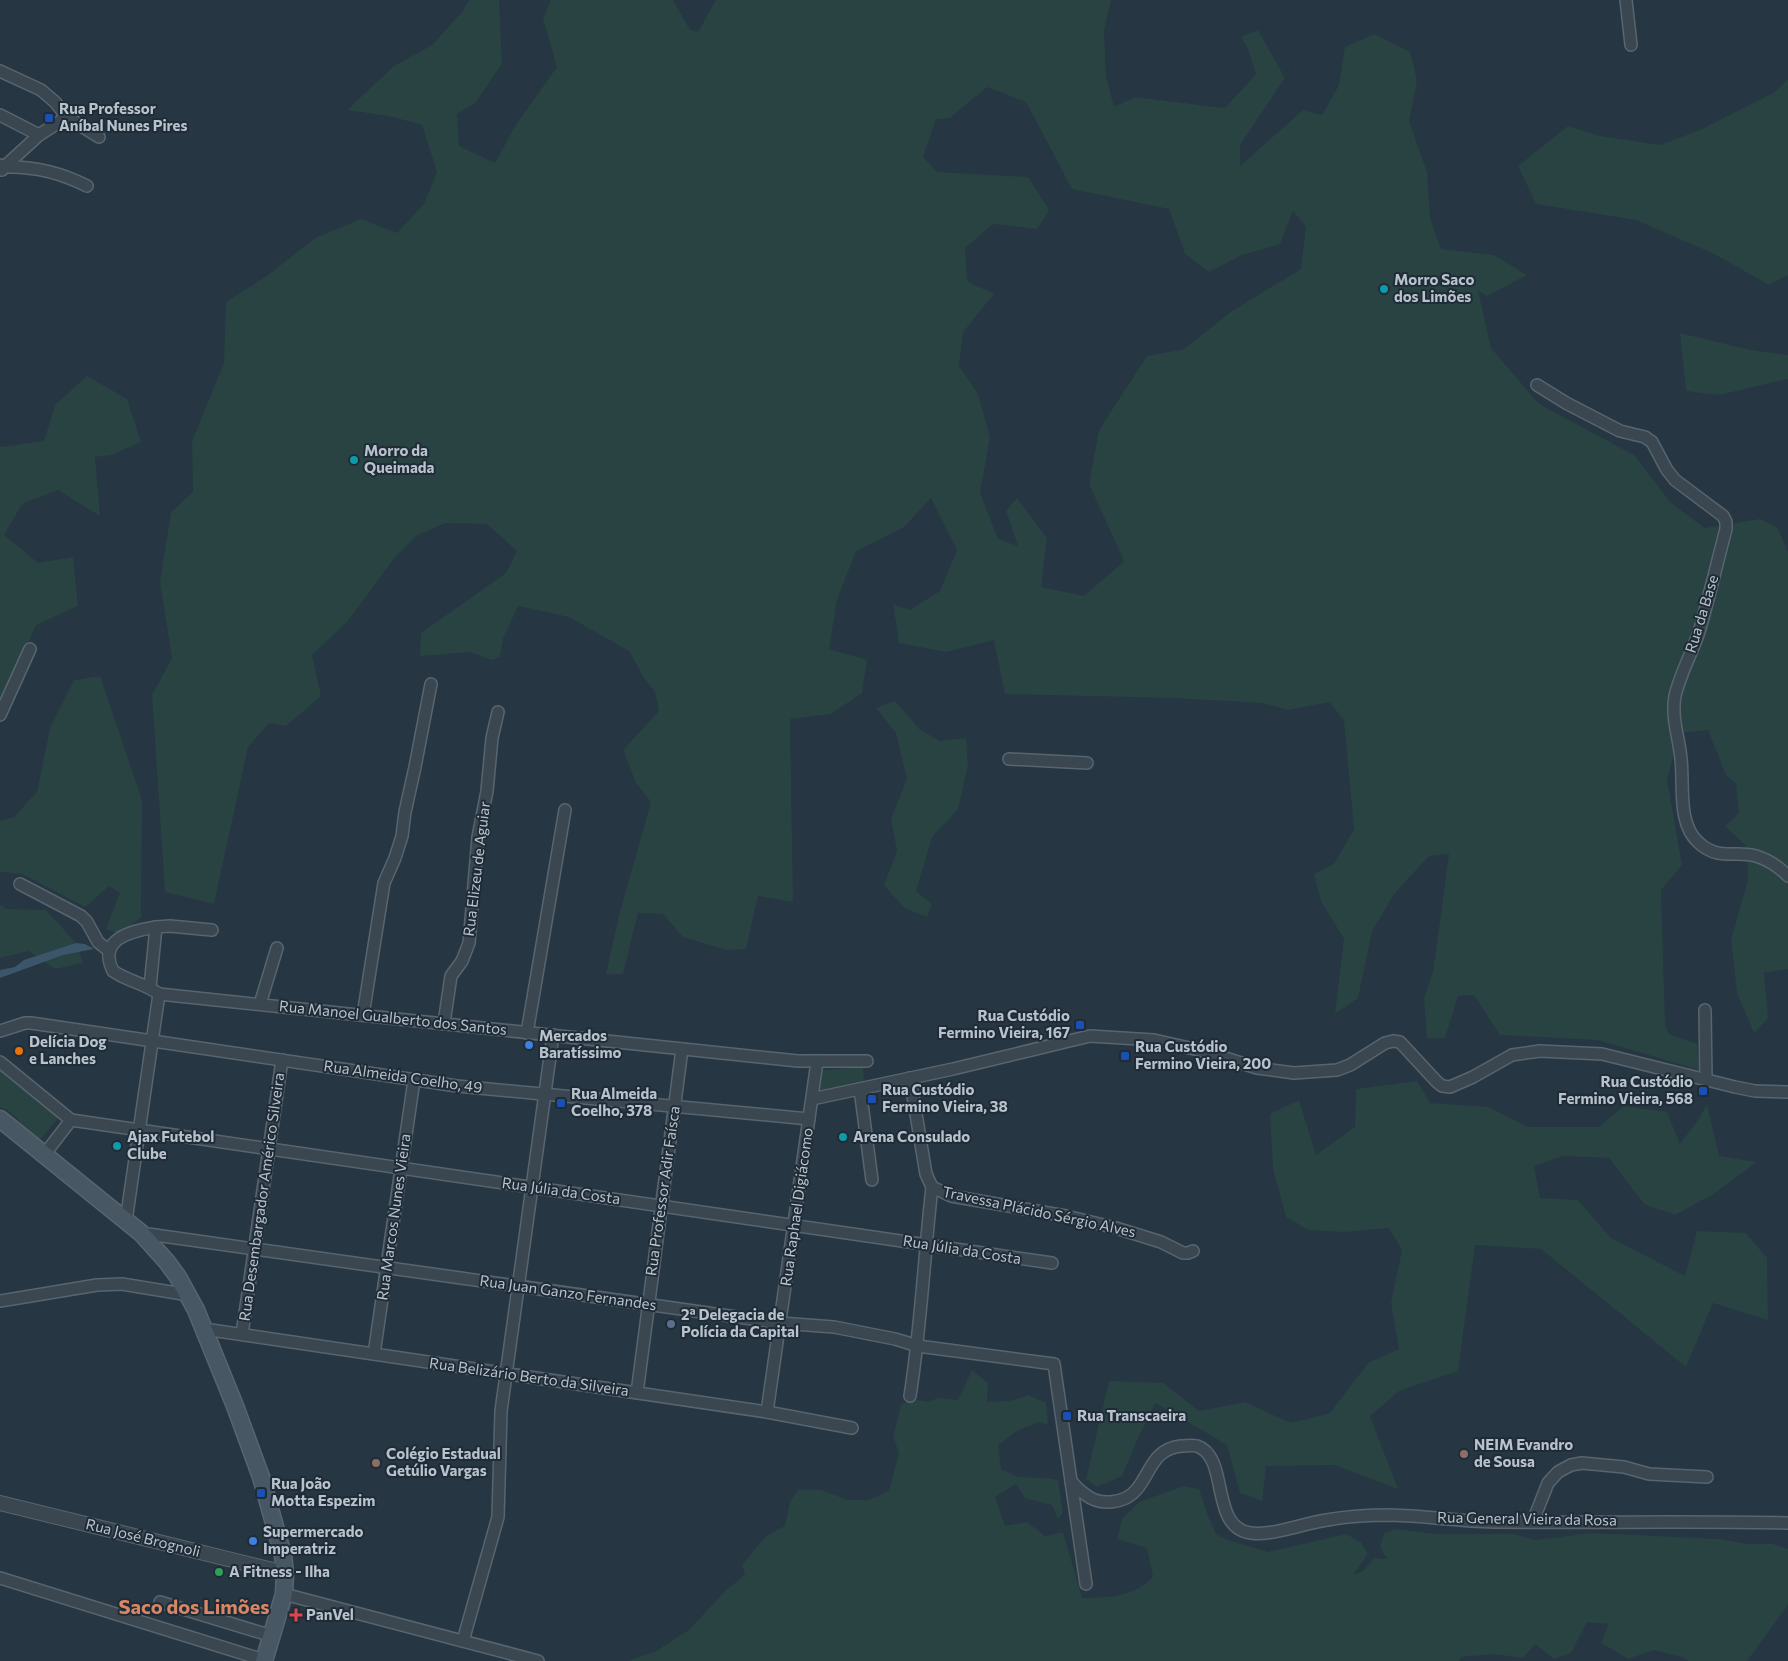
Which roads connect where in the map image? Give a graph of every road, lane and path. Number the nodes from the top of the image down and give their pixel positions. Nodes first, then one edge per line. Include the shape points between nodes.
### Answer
1 (1626, 0) edge
2 (1631, 46) dead end
3 (0, 71) edge
4 (0, 115) edge
5 (66, 117) junction
6 (39, 135) junction
7 (99, 137) dead end
8 (1, 169) edge
9 (87, 186) dead end
10 (1537, 384) dead end
11 (30, 649) dead end
12 (431, 684) dead end
13 (498, 712) dead end
14 (0, 715) edge
15 (1008, 759) dead end
16 (1087, 763) dead end
17 (565, 810) dead end
18 (1788, 876) edge
19 (20, 884) dead end
20 (156, 927) junction
21 (212, 930) dead end
22 (277, 948) dead end
23 (108, 950) junction
24 (154, 990) junction
25 (260, 1004) junction
26 (1705, 1010) dead end
27 (363, 1015) junction
28 (444, 1022) junction
29 (0, 1031) edge
30 (527, 1033) junction
31 (553, 1035) junction
32 (152, 1041) junction
33 (682, 1049) junction
34 (282, 1060) junction
35 (867, 1061) dead end
36 (0, 1062) edge
37 (817, 1062) junction
38 (910, 1078) junction
39 (1706, 1079) junction
40 (414, 1080) junction
41 (865, 1088) junction
42 (1788, 1092) edge
43 (545, 1094) junction
44 (812, 1099) junction
45 (675, 1107) junction
46 (809, 1119) junction
47 (0, 1120) edge
48 (70, 1120) junction
49 (139, 1130) junction
50 (269, 1148) junction
51 (44, 1154) junction
52 (401, 1168) junction
53 (872, 1180) dead end
54 (532, 1187) junction
55 (932, 1187) junction
56 (662, 1206) junction
57 (126, 1221) junction
58 (794, 1225) junction
59 (141, 1233) junction
60 (925, 1244) junction
61 (254, 1249) junction
62 (1193, 1250) dead end
63 (1052, 1263) dead end
64 (387, 1268) junction
65 (518, 1286) junction
66 (189, 1295) junction
67 (0, 1302) edge
68 (648, 1304) junction
69 (780, 1323) junction
70 (204, 1329) junction
71 (242, 1334) junction
72 (918, 1346) junction
73 (374, 1354) junction
74 (505, 1373) junction
75 (637, 1393) junction
76 (910, 1396) dead end
77 (767, 1412) junction
78 (852, 1428) dead end
79 (1707, 1477) dead end
80 (1071, 1481) junction
81 (0, 1503) edge
82 (1533, 1521) junction
83 (1788, 1523) edge
84 (285, 1573) junction
85 (0, 1578) edge
86 (1086, 1584) dead end
87 (284, 1594) junction
88 (160, 1602) dead end
89 (272, 1636) junction
90 (463, 1641) junction
91 (265, 1661) edge
92 (538, 1661) edge

1 - 2 street
3 - 5 street via 42,90
4 - 6 street
5 - 6 street
5 - 7 street
6 - 8 street
8 - 9 street via 26,166
10 - 18 street, Rua da Base via 1620,431 1645,437 1652,442 1675,480 1723,516 1726,529 1699,632 1673,708 1681,758 1684,810 1696,841 1707,850 1726,855 1754,856 1778,866
11 - 14 street
12 - 27 street via 402,836 384,883
13 - 28 street, Rua Elizeu de Aguiar via 478,837 468,943 462,961 451,976
15 - 16 street
17 - 30 street
19 - 23 street via 81,916 98,942
20 - 21 street
20 - 23 street via 123,937
20 - 24 street
22 - 25 street
23 - 24 street, Rua Manoel Gualberto dos Santos via 113,971
24 - 25 street, Rua Manoel Gualberto dos Santos
24 - 32 street
25 - 27 street, Rua Manoel Gualberto dos Santos
26 - 39 street
27 - 28 street, Rua Manoel Gualberto dos Santos
28 - 30 street, Rua Manoel Gualberto dos Santos
29 - 32 street, Rua Almeida Coelho, 49 via 24,1023
30 - 31 street, Rua Manoel Gualberto dos Santos
31 - 33 street, Rua Manoel Gualberto dos Santos
31 - 43 street
32 - 34 street, Rua Almeida Coelho, 49
32 - 49 street
33 - 37 street, Rua Manoel Gualberto dos Santos
33 - 45 street, Rua Professor Adir Faísca
34 - 40 street, Rua Almeida Coelho, 49
34 - 50 street, Rua Desembargador Américo Silveira
35 - 37 street, Rua Manoel Gualberto dos Santos
36 - 48 street
37 - 44 street, Rua Raphael Digiácomo
38 - 39 street via 1090,1036 1154,1040 1257,1068 1294,1073 1337,1070 1393,1041 1400,1042 1442,1086 1473,1077 1512,1055 1540,1051 1602,1054
38 - 41 street
38 - 55 street, Travessa Plácido Sérgio Alves via 926,1174
39 - 42 street via 1755,1091
40 - 43 street, Rua Almeida Coelho, 49
40 - 52 street, Rua Marcos Nunes Vieira
41 - 44 street
41 - 53 street
43 - 45 street, Rua Almeida Coelho, 49
43 - 54 street
44 - 46 street, Rua Raphael Digiácomo
45 - 46 street, Rua Almeida Coelho, 49
45 - 56 street, Rua Professor Adir Faísca
46 - 58 street, Rua Raphael Digiácomo
47 - 51 main road
48 - 49 street, Rua Júlia da Costa
48 - 51 street
49 - 50 street, Rua Júlia da Costa
49 - 57 street
50 - 52 street, Rua Júlia da Costa
50 - 61 street, Rua Desembargador Américo Silveira
51 - 57 main road
52 - 54 street, Rua Júlia da Costa
52 - 64 street, Rua Marcos Nunes Vieira
54 - 56 street, Rua Júlia da Costa
54 - 65 street
55 - 60 street
55 - 62 street, Travessa Plácido Sérgio Alves via 951,1196 1057,1214 1116,1228 1154,1239 1183,1253
56 - 58 street, Rua Júlia da Costa
56 - 68 street, Rua Professor Adir Faísca
57 - 59 main road
58 - 60 street, Rua Júlia da Costa
58 - 69 street, Rua Raphael Digiácomo
59 - 61 street, Rua Juan Ganzo Fernandes
59 - 66 main road via 167,1262
60 - 63 street, Rua Júlia da Costa
60 - 72 street
61 - 64 street, Rua Juan Ganzo Fernandes
61 - 71 street, Rua Desembargador Américo Silveira
64 - 65 street, Rua Juan Ganzo Fernandes
64 - 73 street, Rua Marcos Nunes Vieira
65 - 68 street, Rua Juan Ganzo Fernandes
65 - 74 street
66 - 67 street via 122,1284
66 - 70 main road
68 - 69 street, Rua Juan Ganzo Fernandes
68 - 75 street, Rua Professor Adir Faísca
69 - 72 street, Rua Juan Ganzo Fernandes via 834,1327
69 - 77 street, Rua Raphael Digiácomo
70 - 71 street, Rua Belizário Berto da Silveira
70 - 84 main road via 267,1494
71 - 73 street, Rua Belizário Berto da Silveira
72 - 76 street
72 - 80 street, Rua Juan Ganzo Fernandes via 1054,1364
73 - 74 street, Rua Belizário Berto da Silveira
74 - 75 street, Rua Belizário Berto da Silveira
74 - 90 street via 499,1436 498,1517
75 - 77 street, Rua Belizário Berto da Silveira
77 - 78 street, Rua Belizário Berto da Silveira
79 - 82 street via 1649,1474 1616,1466 1582,1463 1571,1465 1548,1483
80 - 82 street, Rua General Vieira da Rosa via 1087,1496 1100,1502 1114,1502 1127,1498 1137,1489 1162,1453 1174,1447 1197,1446 1212,1461 1231,1521 1238,1529 1251,1533 1359,1516
80 - 86 street
81 - 84 street, Rua José Brognoli
82 - 83 street, Rua General Vieira da Rosa
84 - 87 main road
85 - 91 street
87 - 89 main road
87 - 90 street
88 - 89 street
89 - 91 main road
90 - 92 street

